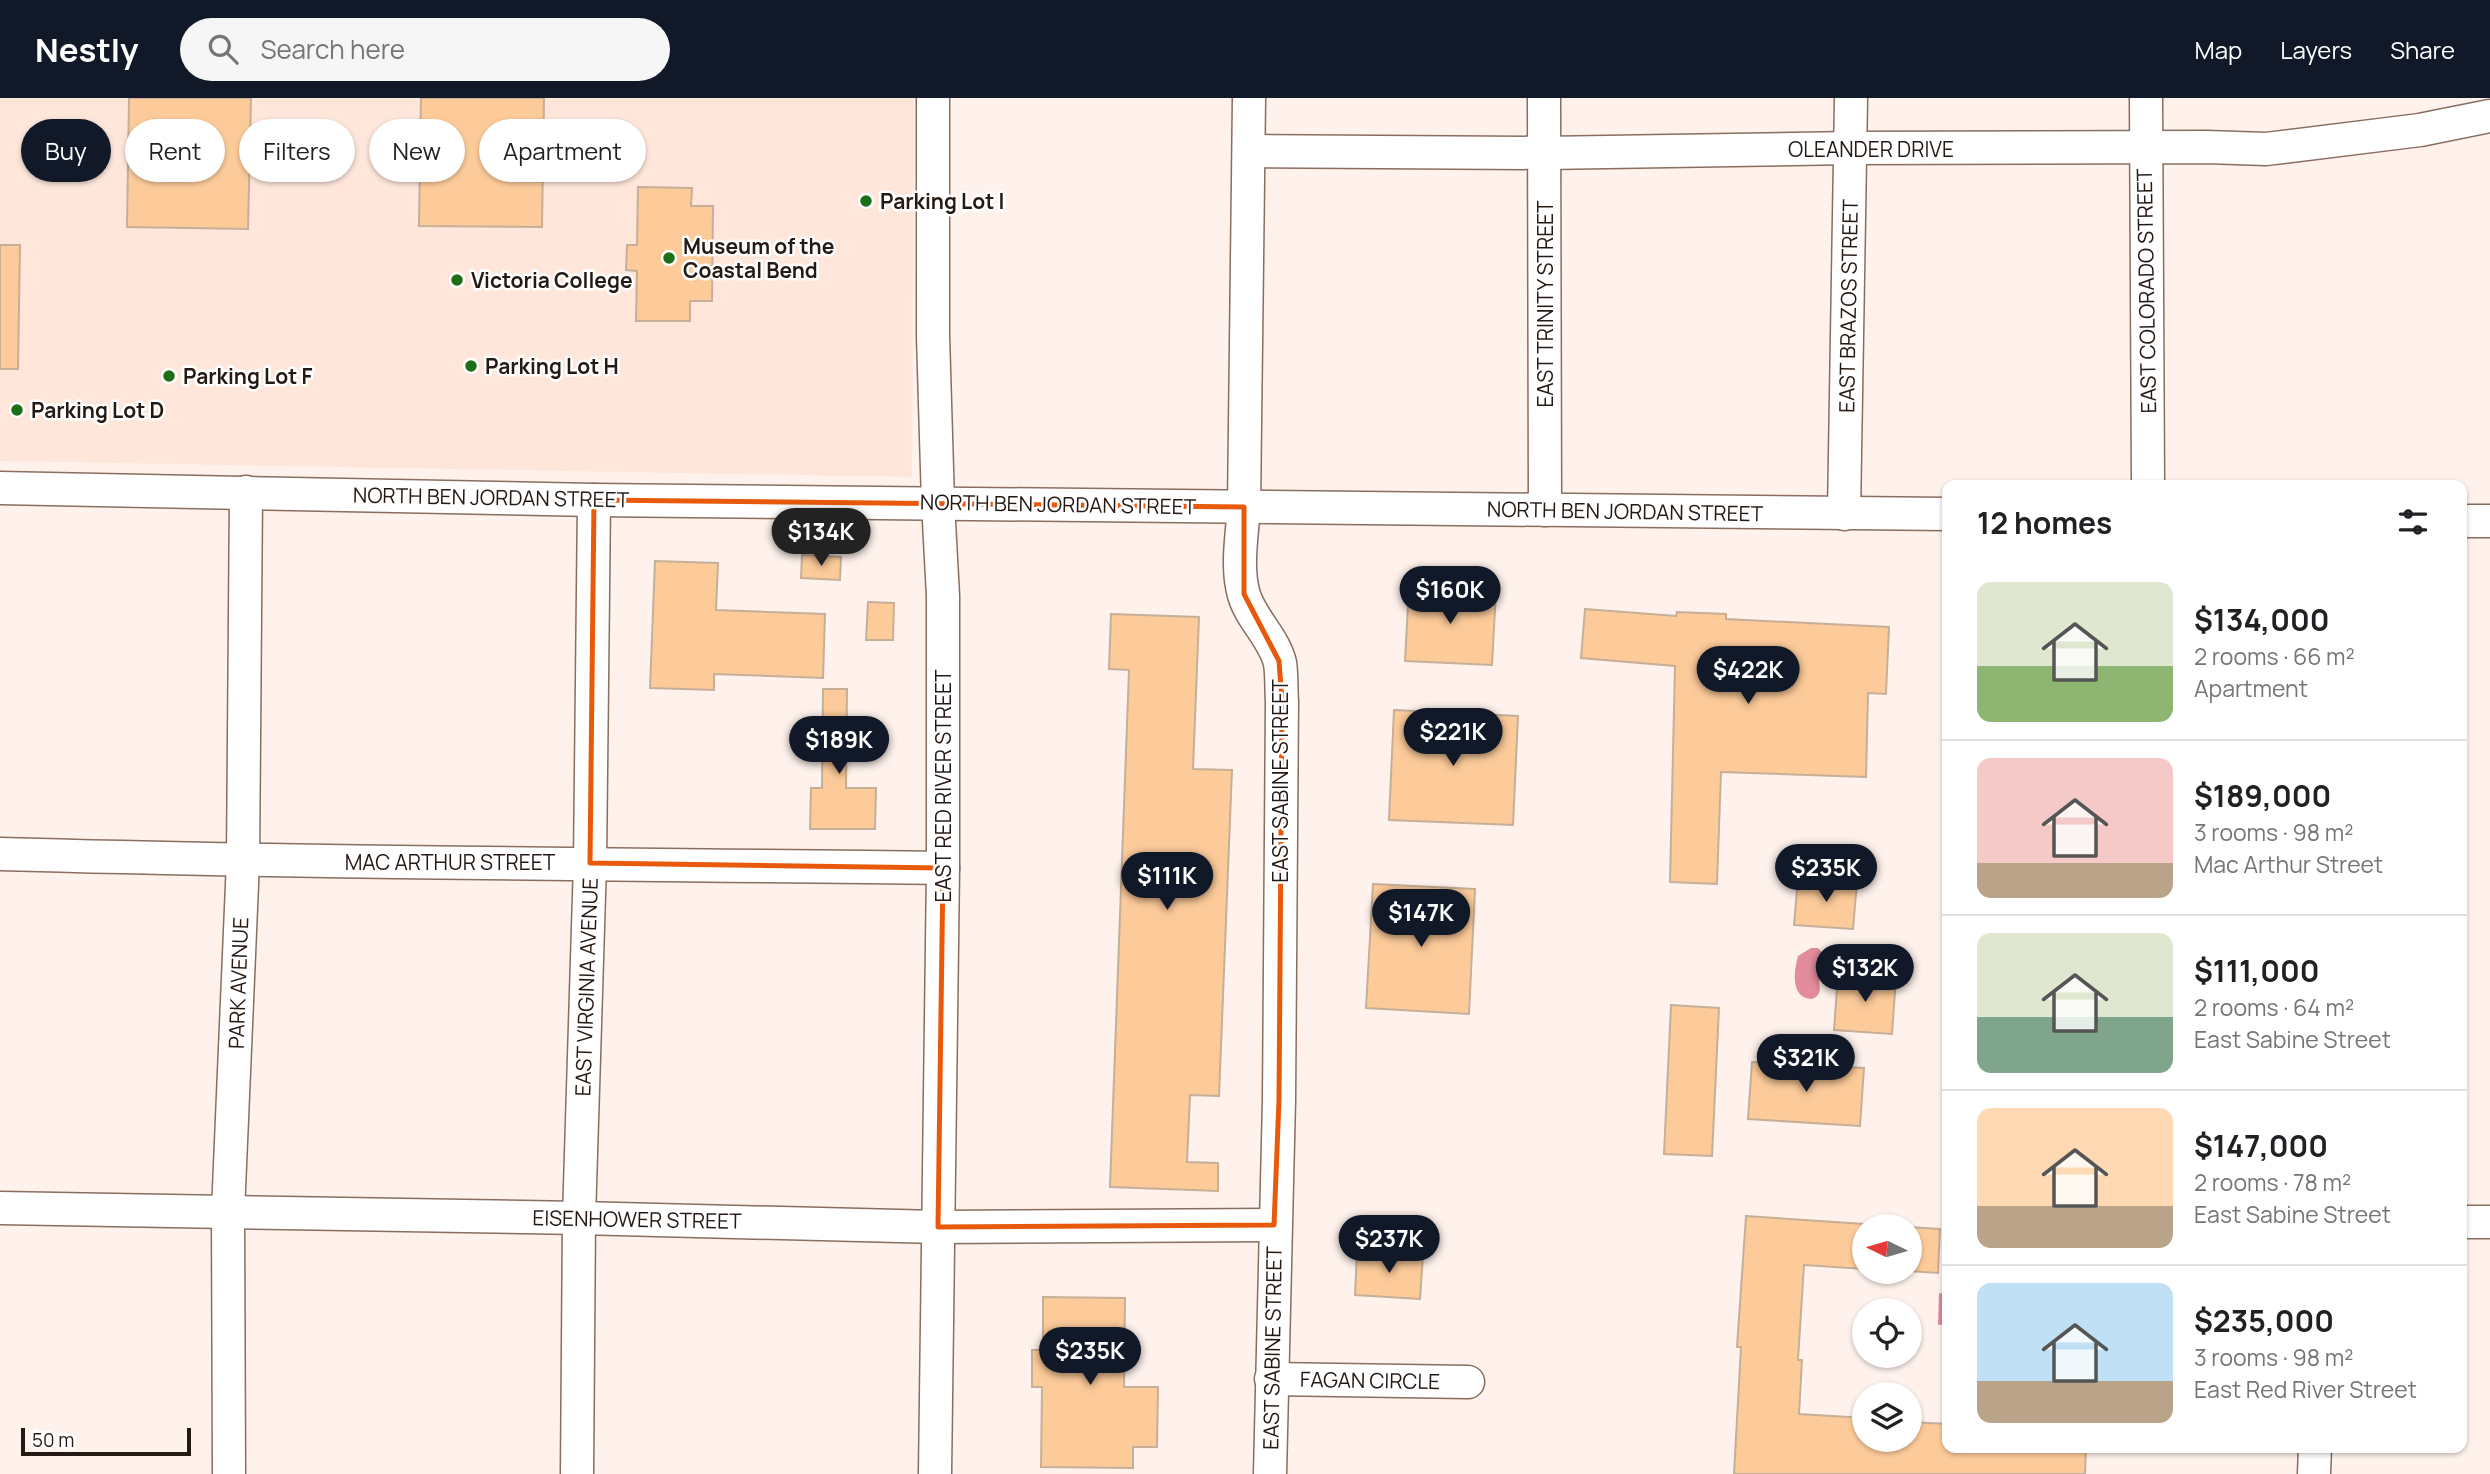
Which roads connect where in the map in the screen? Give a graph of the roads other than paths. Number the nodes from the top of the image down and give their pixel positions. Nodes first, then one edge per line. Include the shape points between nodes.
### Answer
1 (933, 98) edge
2 (1249, 98) edge
3 (1544, 98) edge
4 (1851, 98) edge
5 (2146, 98) edge
6 (2490, 116) edge
7 (1851, 148) junction
8 (2145, 148) junction
9 (1249, 151) junction
10 (1544, 153) junction
11 (2148, 480) edge
12 (0, 488) edge
13 (246, 492) junction
14 (594, 500) junction
15 (938, 503) junction
16 (1244, 507) junction
17 (1545, 510) junction
18 (1844, 514) junction
19 (1942, 514) edge
20 (2467, 521) edge
21 (2490, 521) edge
22 (0, 854) edge
23 (243, 861) junction
24 (590, 863) junction
25 (943, 868) junction
26 (0, 1208) edge
27 (228, 1212) junction
28 (579, 1218) junction
29 (2467, 1222) edge
30 (2490, 1222) edge
31 (1274, 1225) junction
32 (938, 1227) junction
33 (1271, 1379) junction
34 (1468, 1382) dead end
35 (2315, 1453) edge
36 (229, 1474) edge
37 (577, 1474) edge
38 (935, 1474) edge
39 (1270, 1474) edge
40 (2314, 1474) edge

1 - 15 street, EAST RED RIVER STREET
2 - 9 street, EAST SABINE STREET
3 - 10 street, EAST TRINITY STREET
4 - 7 street, EAST BRAZOS STREET
5 - 8 street, EAST COLORADO STREET
6 - 8 street, OLEANDER DRIVE via 2420,131 2266,149
7 - 8 street, OLEANDER DRIVE
7 - 10 street, OLEANDER DRIVE
7 - 18 street, EAST BRAZOS STREET
8 - 11 street, EAST COLORADO STREET
9 - 10 street, OLEANDER DRIVE
9 - 16 street, EAST SABINE STREET
10 - 17 street, EAST TRINITY STREET
12 - 13 street, NORTH BEN JORDAN STREET
13 - 14 street, NORTH BEN JORDAN STREET
13 - 23 street, PARK AVENUE
14 - 15 street, NORTH BEN JORDAN STREET
14 - 24 street, EAST VIRGINIA AVENUE
15 - 16 street, NORTH BEN JORDAN STREET
15 - 25 street, EAST RED RIVER STREET via 943,596
16 - 17 street, NORTH BEN JORDAN STREET
16 - 31 street, EAST SABINE STREET via 1244,594 1279,661 1282,701
17 - 18 street, NORTH BEN JORDAN STREET
18 - 19 street, NORTH BEN JORDAN STREET
20 - 21 street
22 - 23 street, MAC ARTHUR STREET
23 - 24 street, MAC ARTHUR STREET
23 - 27 street, PARK AVENUE
24 - 25 street, MAC ARTHUR STREET
24 - 28 street, EAST VIRGINIA AVENUE
25 - 32 street, EAST RED RIVER STREET
26 - 27 street, EISENHOWER STREET
27 - 28 street, EISENHOWER STREET
27 - 36 street, PARK AVENUE
28 - 32 street, EISENHOWER STREET
28 - 37 street, EAST VIRGINIA AVENUE
29 - 30 street
31 - 32 street, EISENHOWER STREET
31 - 33 street, EAST SABINE STREET
32 - 38 street, EAST RED RIVER STREET
33 - 34 street, FAGAN CIRCLE
33 - 39 street, EAST SABINE STREET
35 - 40 street

